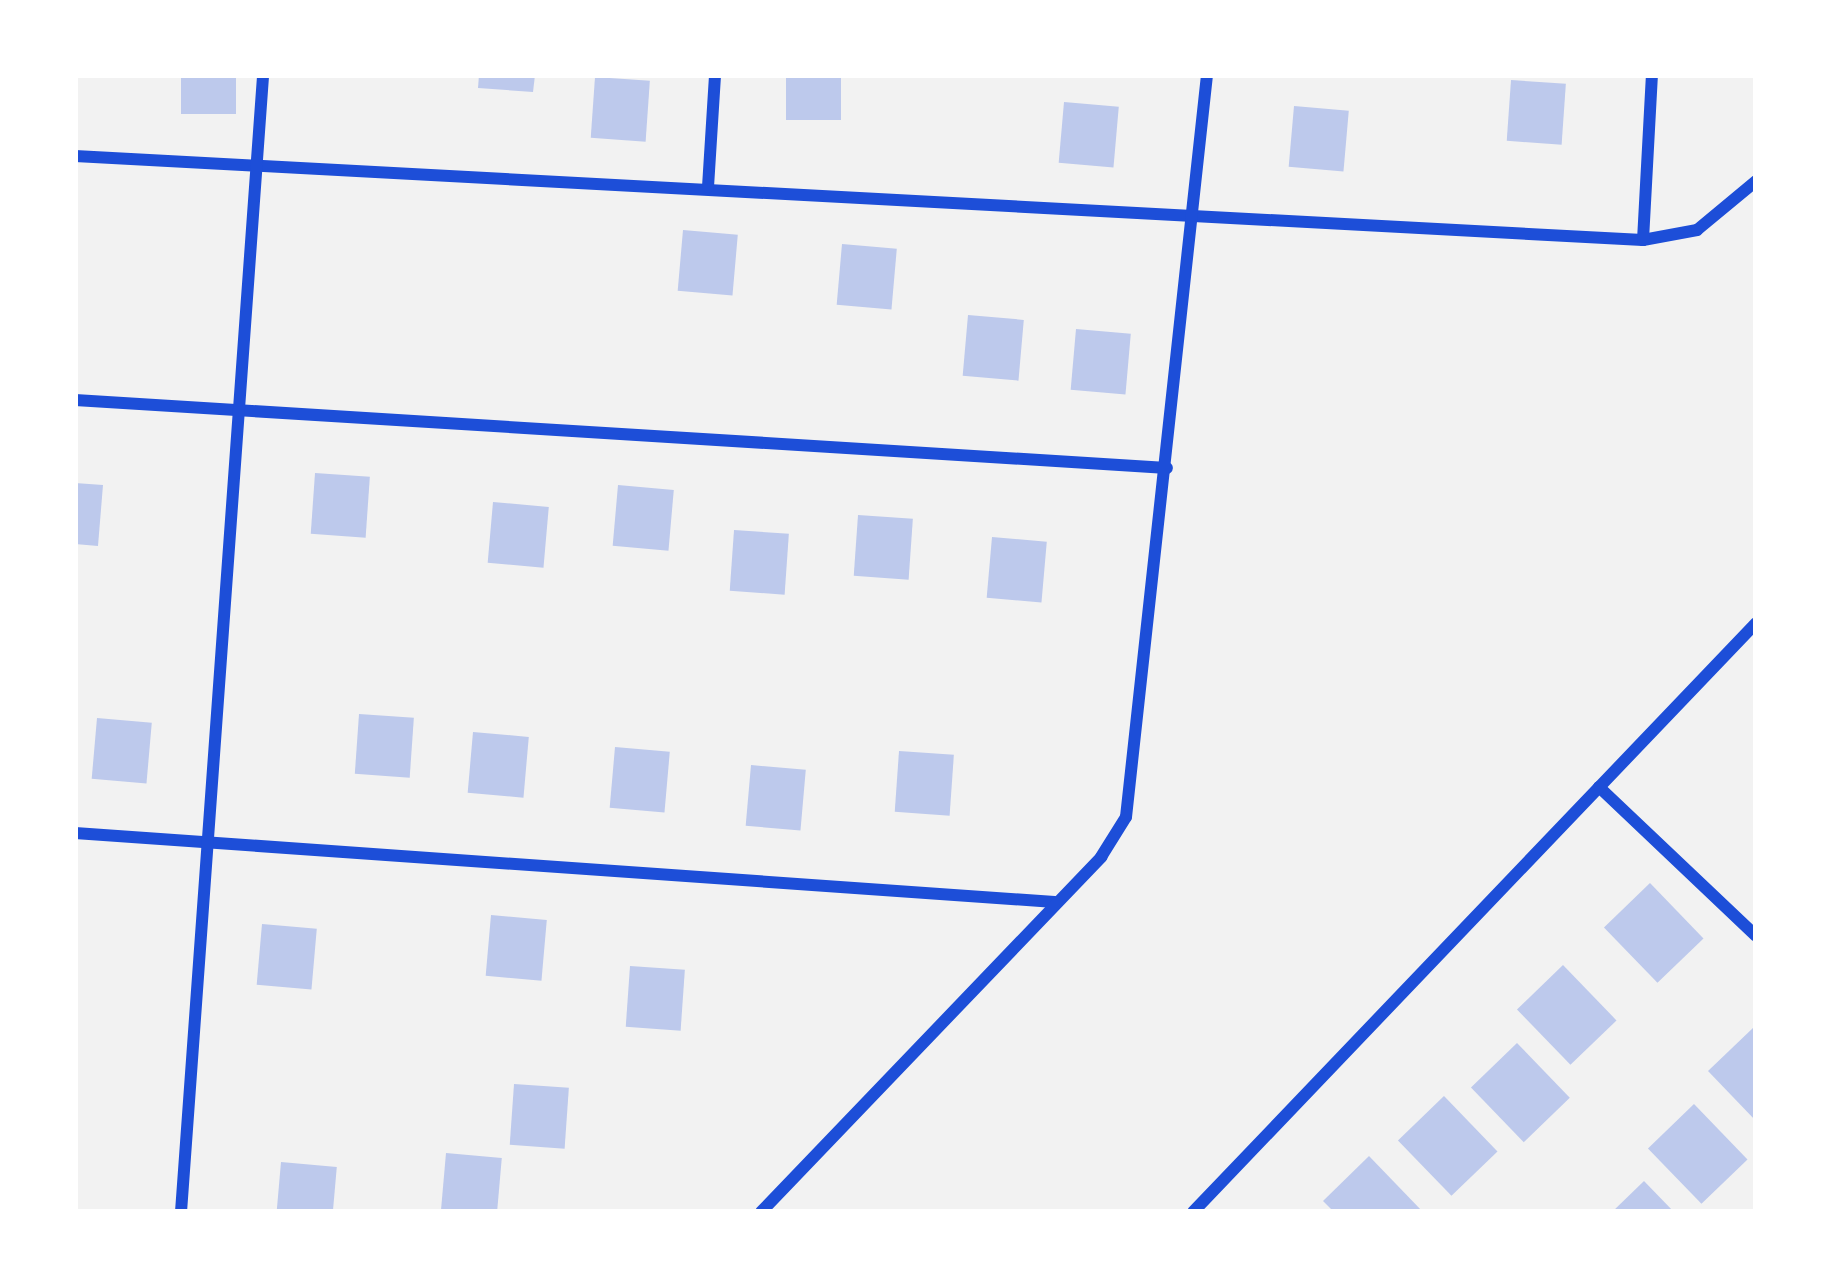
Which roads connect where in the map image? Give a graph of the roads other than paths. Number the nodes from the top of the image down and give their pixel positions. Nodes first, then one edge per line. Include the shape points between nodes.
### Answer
1 (263, 75) edge
2 (715, 75) edge
3 (1207, 75) edge
4 (1652, 75) edge
5 (75, 156) edge
6 (256, 167) junction
7 (1756, 181) edge
8 (708, 187) junction
9 (1197, 217) junction
10 (1642, 240) junction
11 (75, 400) edge
12 (240, 413) junction
13 (1167, 468) junction
14 (1756, 623) edge
15 (1599, 787) junction
16 (75, 833) edge
17 (208, 840) junction
18 (1055, 902) junction
19 (1756, 936) edge
20 (182, 1212) edge
21 (761, 1212) edge
22 (1193, 1212) edge

1 - 6 street
2 - 8 street
3 - 9 street
4 - 10 street
5 - 6 street
6 - 8 street
6 - 12 street
7 - 10 street via 1697,230
8 - 9 street
9 - 10 street
9 - 13 street
11 - 12 street
12 - 13 street
12 - 17 street
13 - 18 street via 1126,818
14 - 15 street
15 - 19 street
15 - 22 street
16 - 17 street
17 - 18 street
17 - 20 street
18 - 21 street

